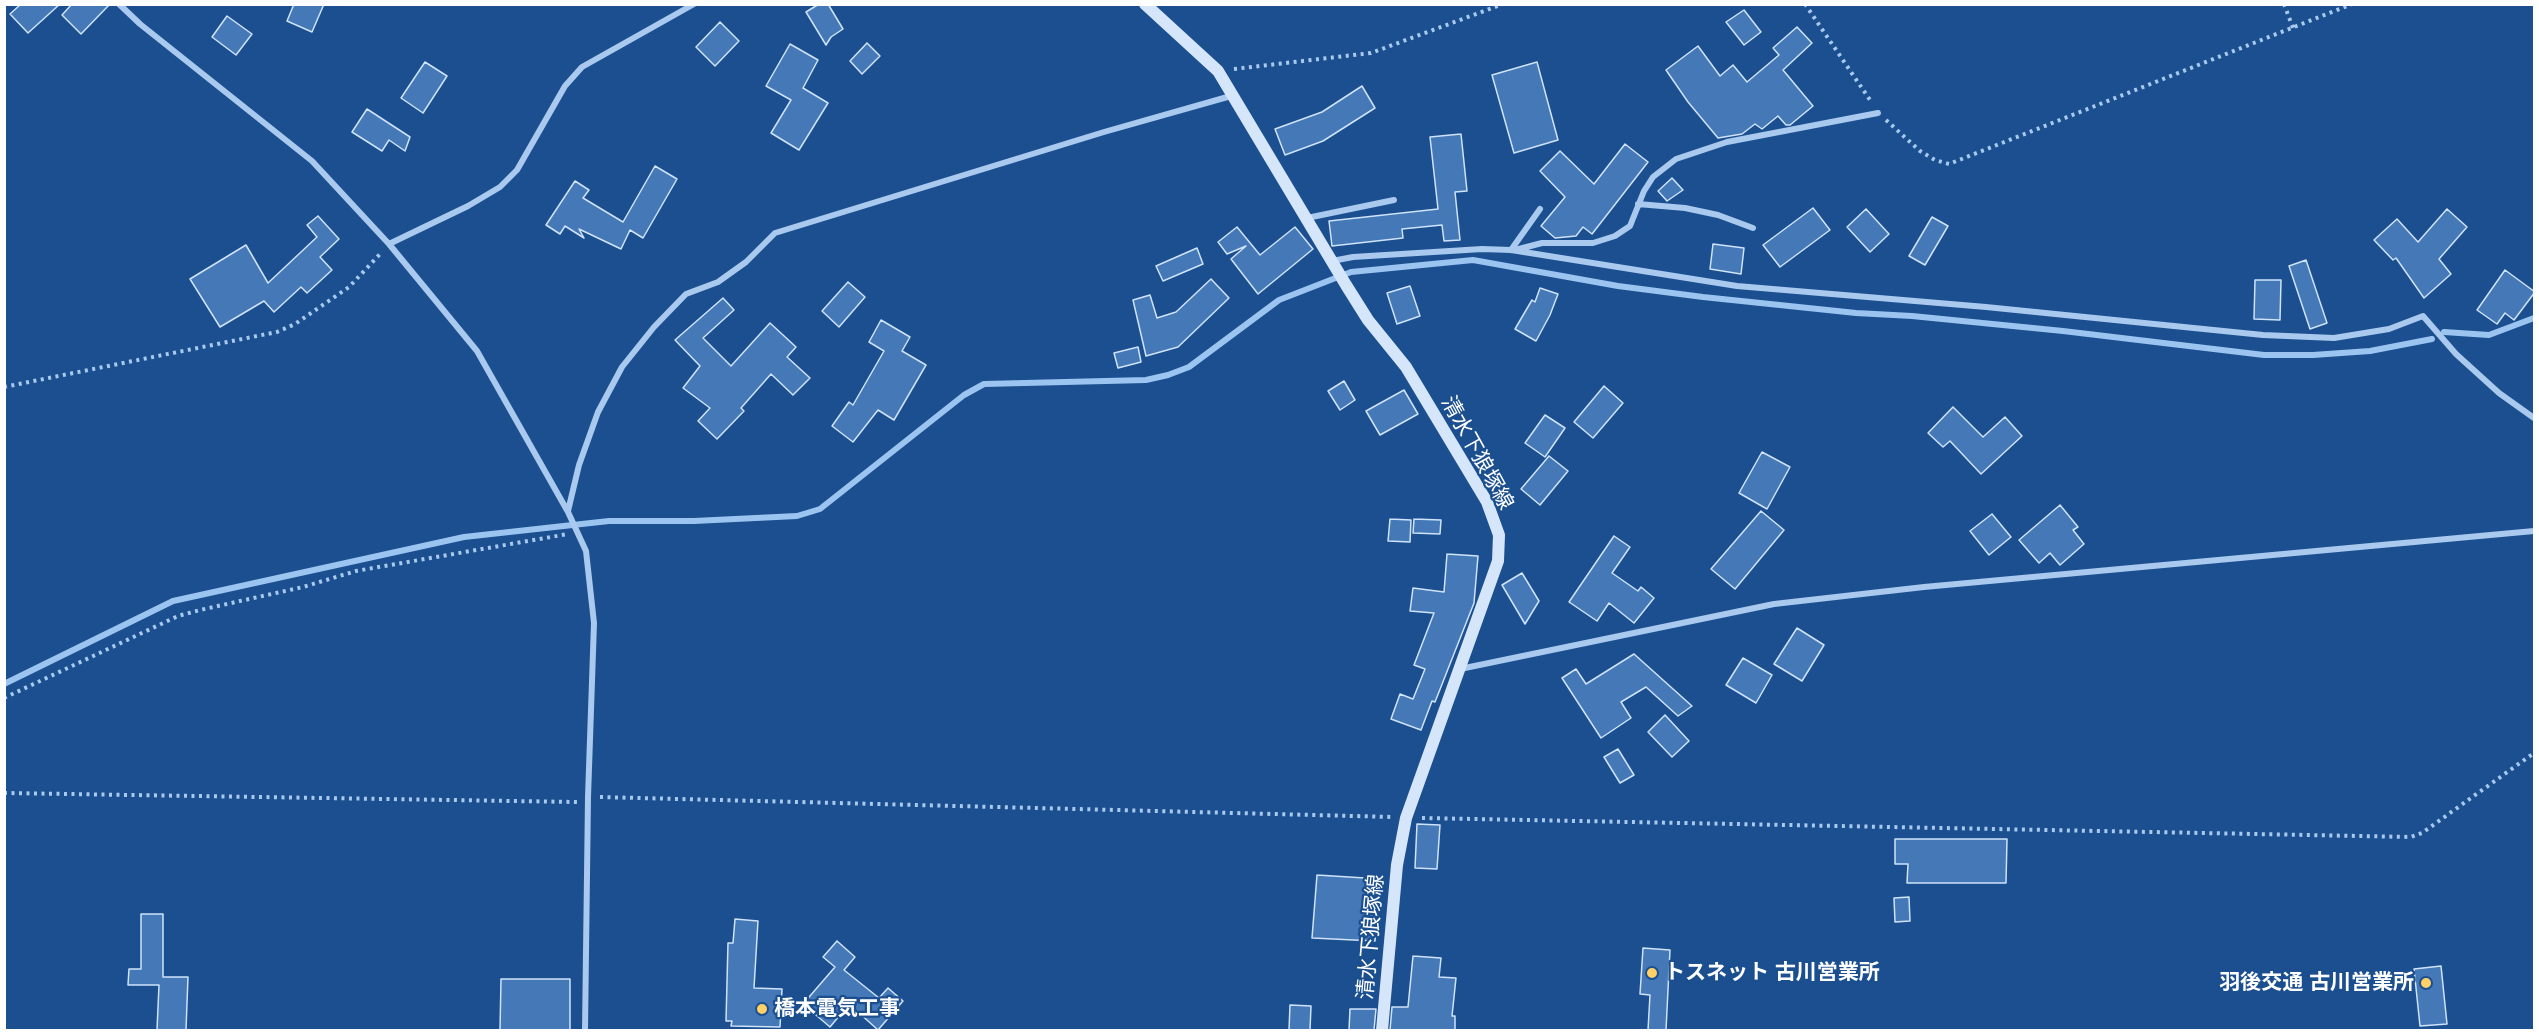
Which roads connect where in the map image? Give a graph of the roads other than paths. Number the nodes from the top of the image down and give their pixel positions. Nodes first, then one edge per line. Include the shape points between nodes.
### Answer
1 (119, 4) edge
2 (694, 4) edge
3 (1145, 4) edge
4 (1231, 96) junction
5 (1878, 113) road end
6 (1394, 200) dead end
7 (1638, 204) junction
8 (1540, 209) dead end
9 (1307, 218) junction
10 (1753, 228) dead end
11 (389, 244) junction
12 (1511, 250) junction
13 (1334, 264) junction
14 (2535, 418) edge
15 (568, 512) junction
16 (2535, 531) edge
17 (1460, 669) junction
18 (585, 1030) edge
19 (1382, 1030) edge

1 - 11 street via 312,161
2 - 11 street via 582,67 565,86 517,170 500,187
3 - 4 main road, 清水下狼塚線 via 1218,71
4 - 9 main road, 清水下狼塚線
4 - 15 street via 775,234 718,282 686,294 622,368 598,412
5 - 7 street via 1727,142 1676,159 1653,177
6 - 9 street
7 - 10 street via 1685,208
7 - 12 street via 1630,226 1615,236 1593,243 1542,243
8 - 12 street
9 - 13 main road, 清水下狼塚線
11 - 15 street via 477,351
12 - 13 street via 1353,257
12 - 14 street via 1737,286 2263,335 2334,338 2389,329 2423,316 2456,354 2499,393
13 - 17 main road, 清水下狼塚線 via 1368,320 1406,367 1487,502 1499,535 1498,561
15 - 18 street via 586,551 594,623
16 - 17 street via 1935,585 1774,604
17 - 19 main road, 清水下狼塚線 via 1406,818 1397,865

